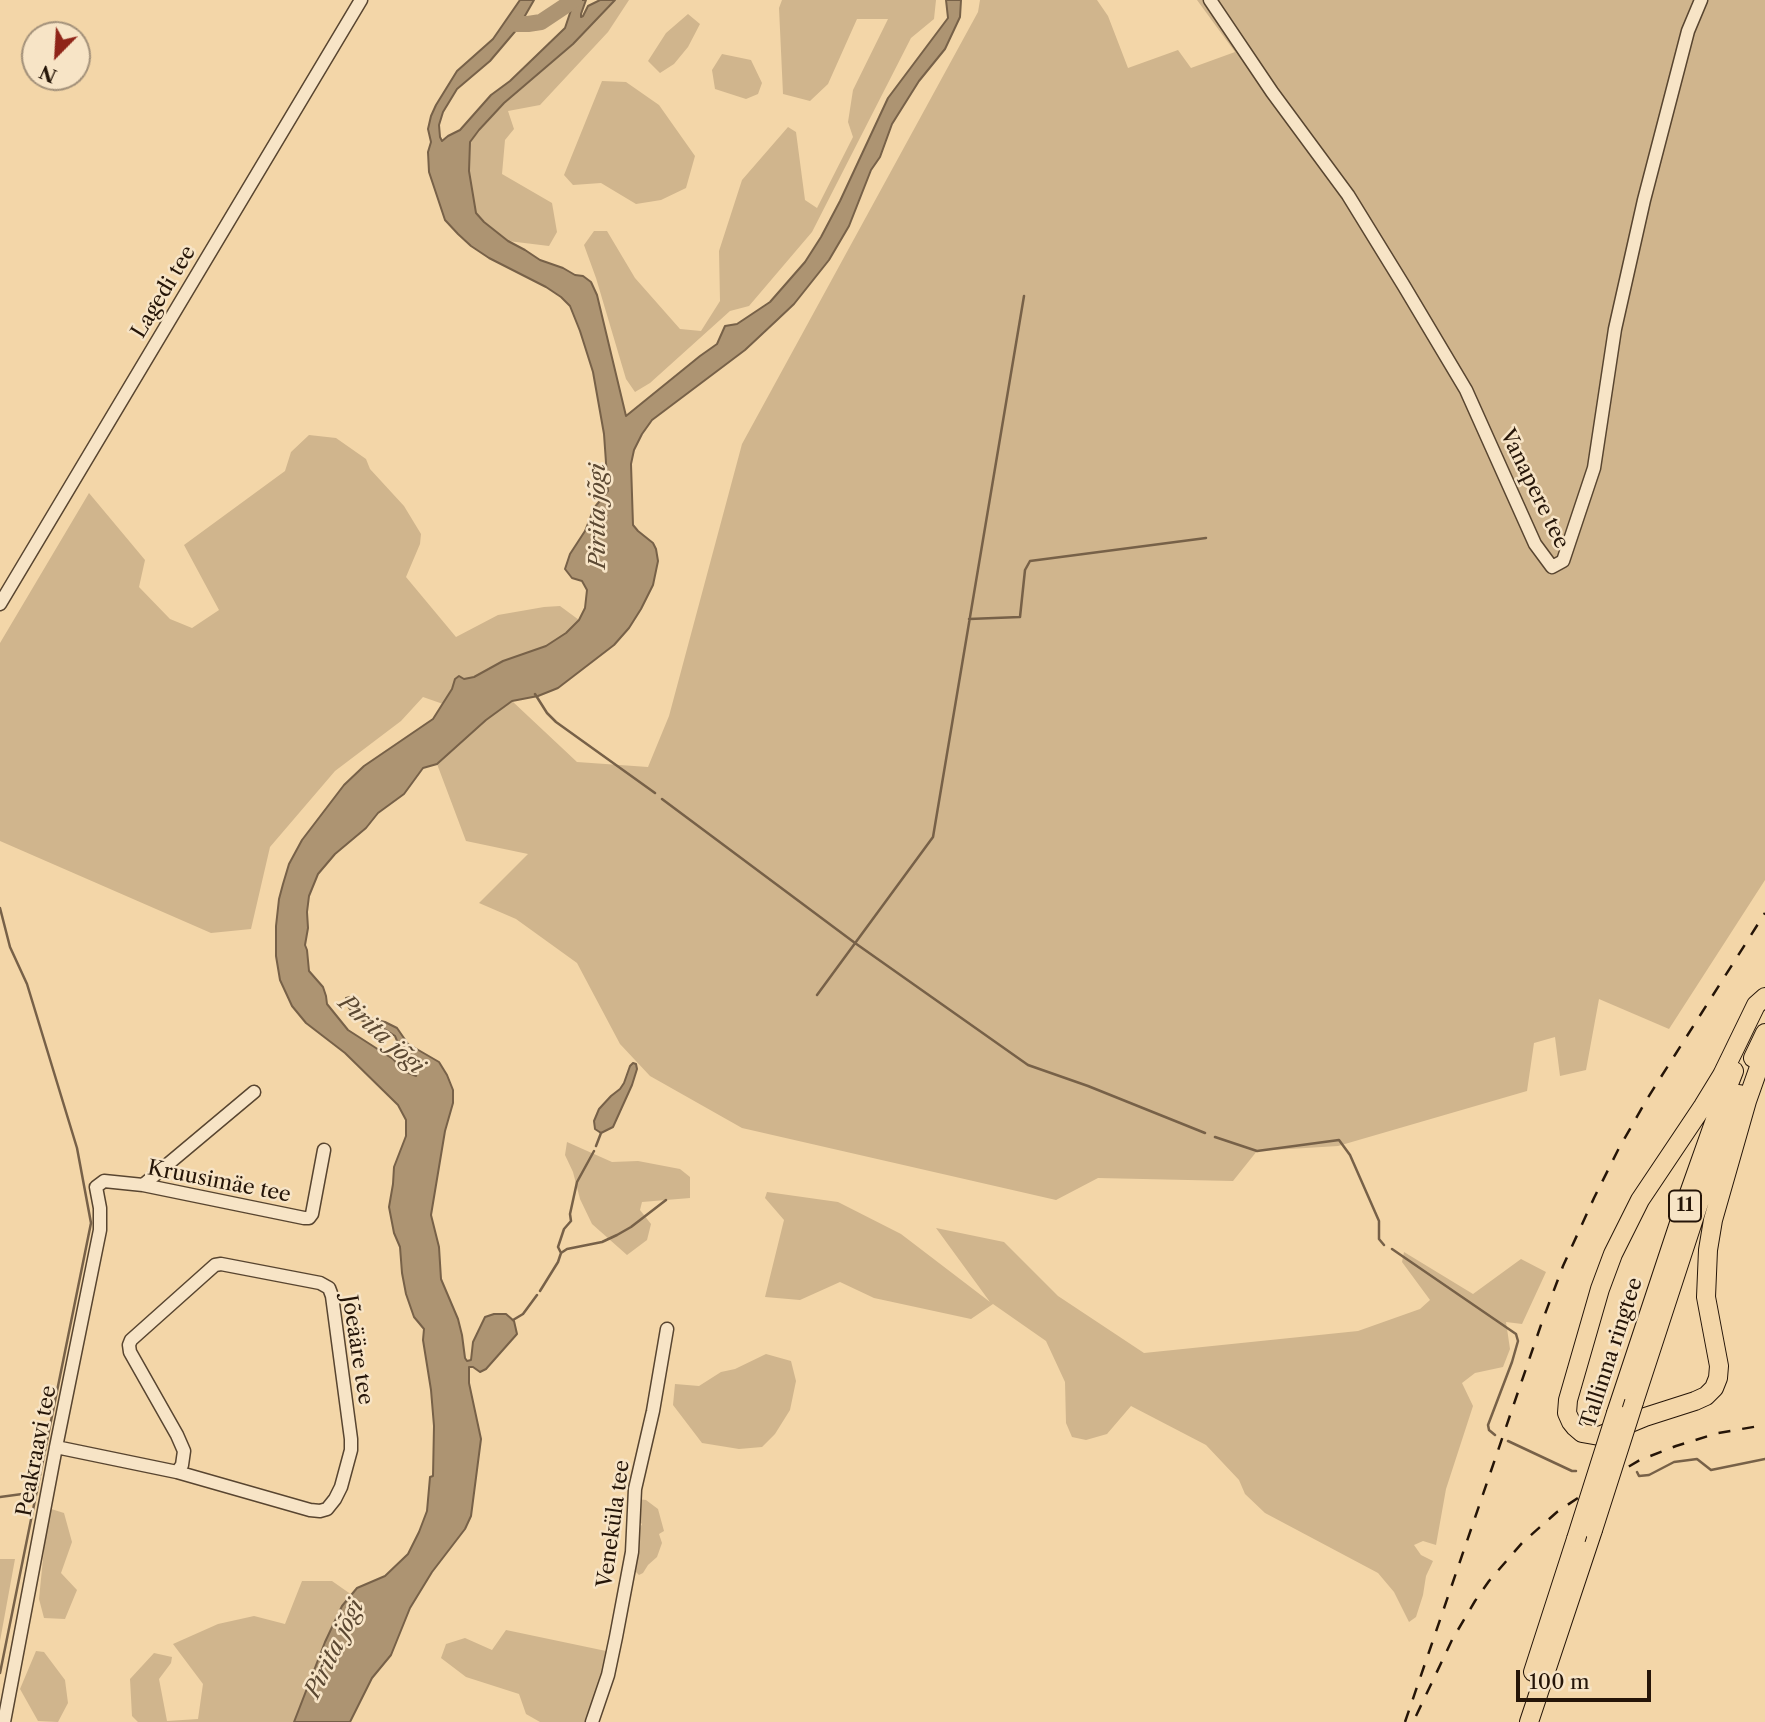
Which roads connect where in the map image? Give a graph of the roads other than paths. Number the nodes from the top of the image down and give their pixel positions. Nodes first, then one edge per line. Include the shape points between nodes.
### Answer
1 (361, 0) edge
2 (1209, 0) edge
3 (1701, 0) edge
4 (0, 604) edge
5 (1765, 997) edge
6 (1765, 1004) edge
7 (1765, 1032) edge
8 (1765, 1050) edge
9 (254, 1092) dead end
10 (324, 1150) dead end
11 (143, 1185) junction
12 (96, 1187) joint
13 (667, 1329) dead end
14 (57, 1447) junction
15 (177, 1472) junction
16 (4, 1722) edge
17 (592, 1722) edge
18 (1516, 1722) edge
19 (1529, 1722) edge

1 - 4 street, Lagedi tee
2 - 3 street, Vanapere tee via 1348,195 1404,286 1466,390 1535,544 1552,567 1563,561 1594,468 1615,330 1641,213 1688,31
5 - 8 highway via 1756,1005 1703,1106 1640,1200 1614,1254 1568,1401 1567,1413 1582,1433 1599,1436 1695,1401 1714,1388 1718,1366 1706,1297 1708,1250
6 - 18 highway, Tallinna ringtee / 11, bridge via 1709,1137
7 - 19 highway, Tallinna ringtee / 11, bridge via 1726,1125
9 - 11 street
10 - 11 street, Kruusimäe tee via 309,1218
11 - 12 street, Kruusimäe tee via 104,1181
12 - 14 street, Peakraavi tee via 100,1230
13 - 17 street, Veneküla tee via 635,1489 632,1552 616,1637
14 - 15 street, Jõeääre tee
14 - 16 street, Peakraavi tee
15 - 15 street, Jõeääre tee via 310,1510 331,1505 341,1487 351,1438 329,1288 215,1265 131,1340 130,1352 184,1451

